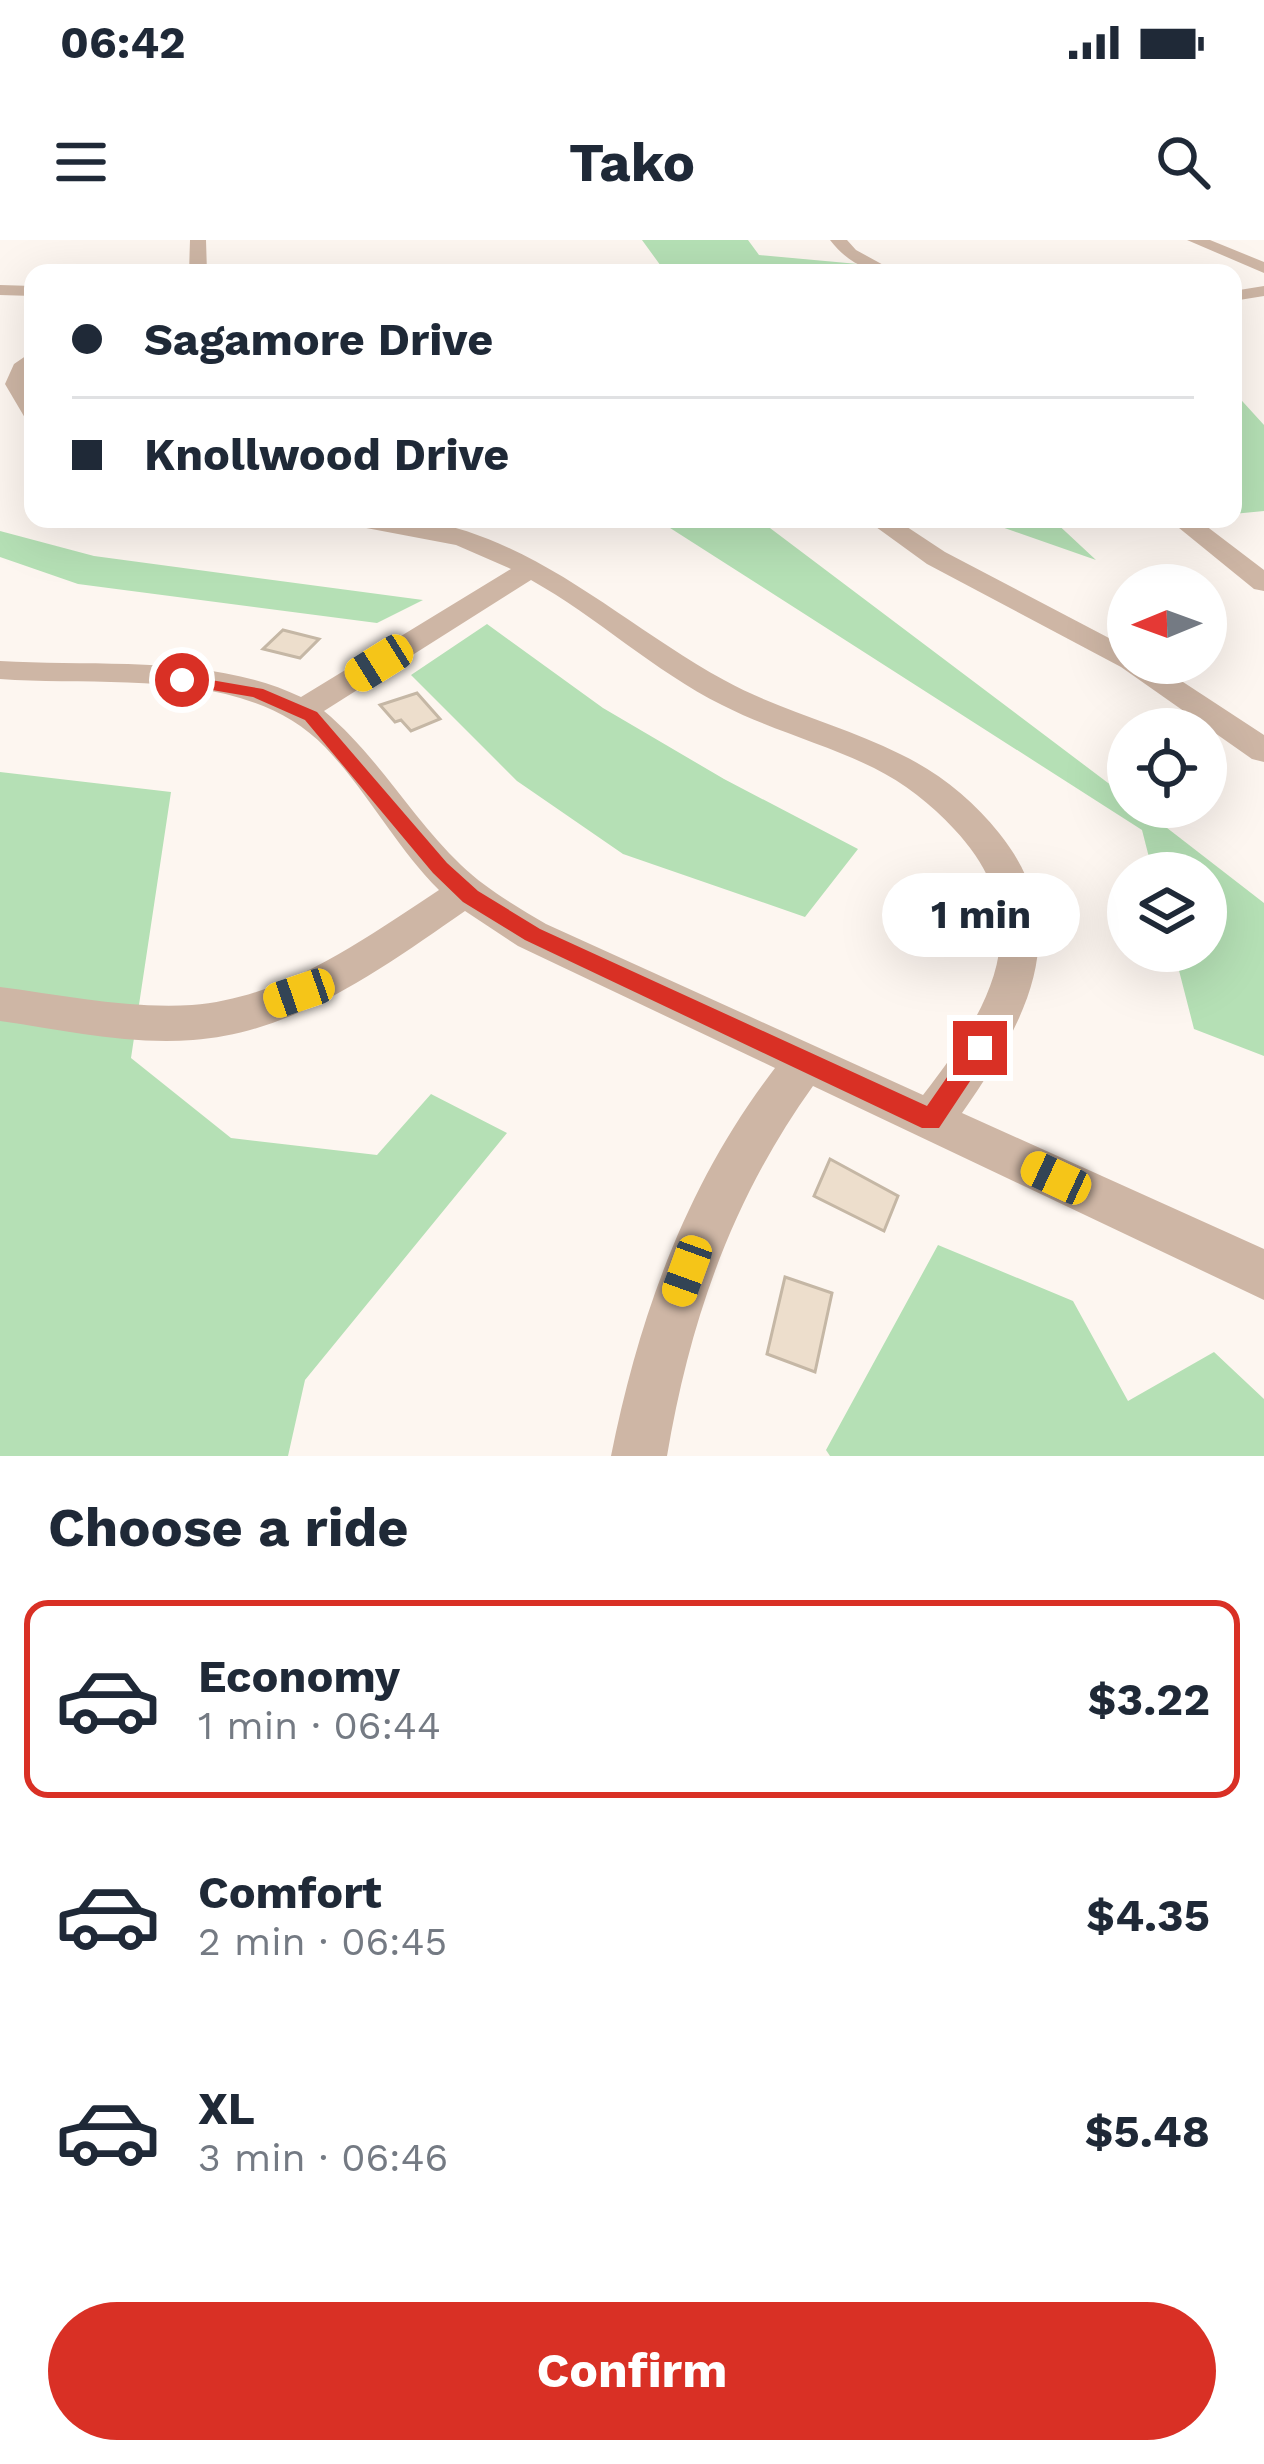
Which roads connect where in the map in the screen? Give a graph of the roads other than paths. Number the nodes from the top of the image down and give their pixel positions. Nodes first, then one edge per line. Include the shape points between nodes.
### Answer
1 (838, 240) edge
2 (1195, 240) edge
3 (871, 264) edge
4 (1264, 268) edge
5 (438, 528) edge
6 (891, 528) edge
7 (1193, 528) edge
8 (533, 567) junction
9 (1264, 583) edge
10 (1107, 650) edge
11 (0, 670) edge
12 (1163, 684) edge
13 (301, 711) junction
14 (1264, 751) edge
15 (466, 892) junction
16 (0, 1004) edge
17 (806, 1062) junction
18 (931, 1120) junction
19 (1264, 1275) edge
20 (639, 1456) edge

1 - 3 street
2 - 4 street
5 - 8 street
6 - 10 street
7 - 9 street
8 - 13 street
8 - 18 street via 739,703 908,772 992,849 1023,931 1013,976 967,1072
11 - 13 street via 208,682
12 - 14 street
13 - 15 street via 332,736
15 - 16 street via 299,993 222,1019 162,1023
15 - 17 street via 532,934
17 - 18 street
17 - 20 street via 738,1157 702,1229 671,1314
18 - 19 street

